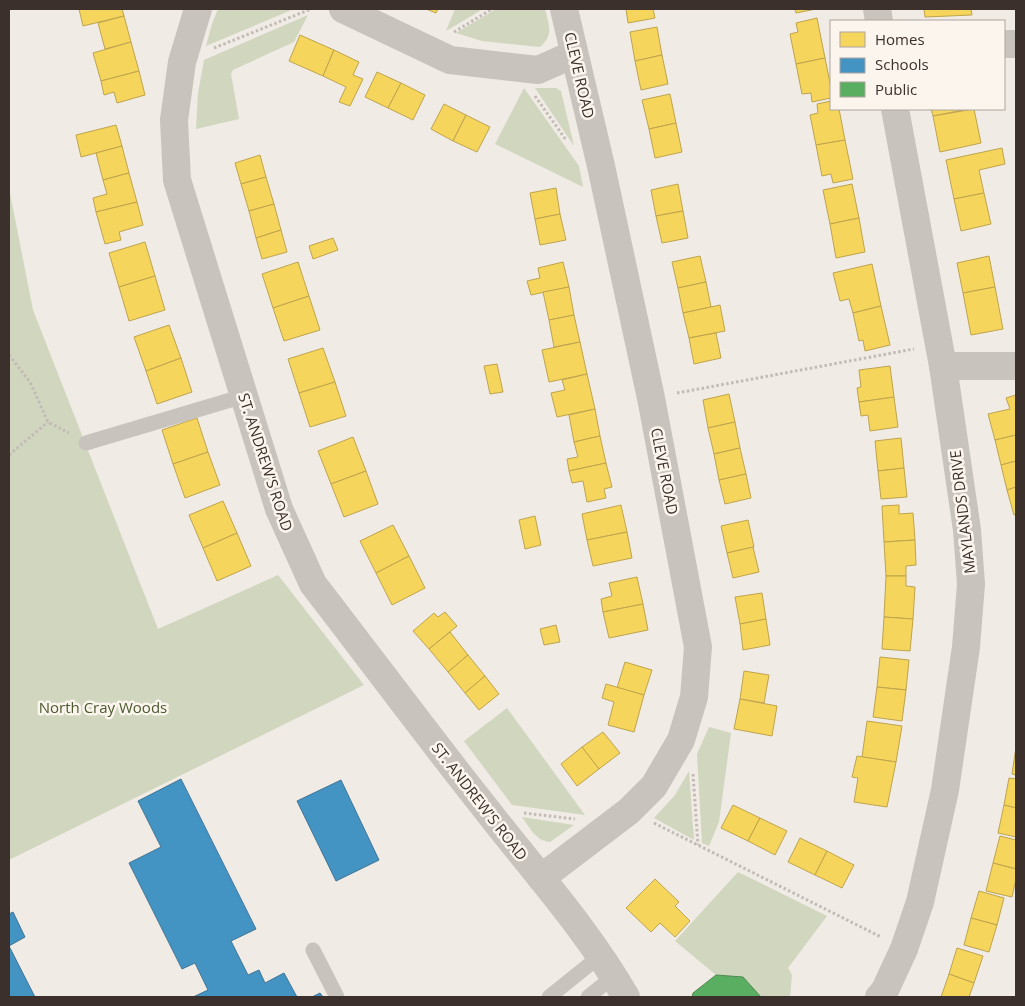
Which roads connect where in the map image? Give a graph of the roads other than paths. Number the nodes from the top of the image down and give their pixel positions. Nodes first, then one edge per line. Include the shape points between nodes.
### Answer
1 (198, 9) edge
2 (343, 9) edge
3 (564, 9) edge
4 (574, 54) junction
5 (895, 110) edge
6 (941, 355) junction
7 (1016, 366) edge
8 (244, 396) junction
9 (86, 443) road end
10 (541, 878) junction
11 (314, 950) dead end
12 (613, 976) edge
13 (337, 997) edge
14 (549, 997) edge
15 (588, 997) edge
16 (879, 997) edge

1 - 8 street, ST. ANDREW'S ROAD via 182,62 174,120 177,180
2 - 4 street via 450,60 538,70
3 - 4 street, CLEVE ROAD
4 - 10 street, CLEVE ROAD via 651,398 698,648 694,697 681,740 654,786 621,817
5 - 6 street, MAYLANDS DRIVE
6 - 7 street
6 - 16 street, MAYLANDS DRIVE via 967,530 970,584 966,647 945,790 920,902 904,949
8 - 9 lane
8 - 10 street, ST. ANDREW'S ROAD via 279,509 313,584
10 - 12 street, ST. ANDREW'S ROAD
11 - 13 lane
12 - 14 lane
12 - 15 lane

